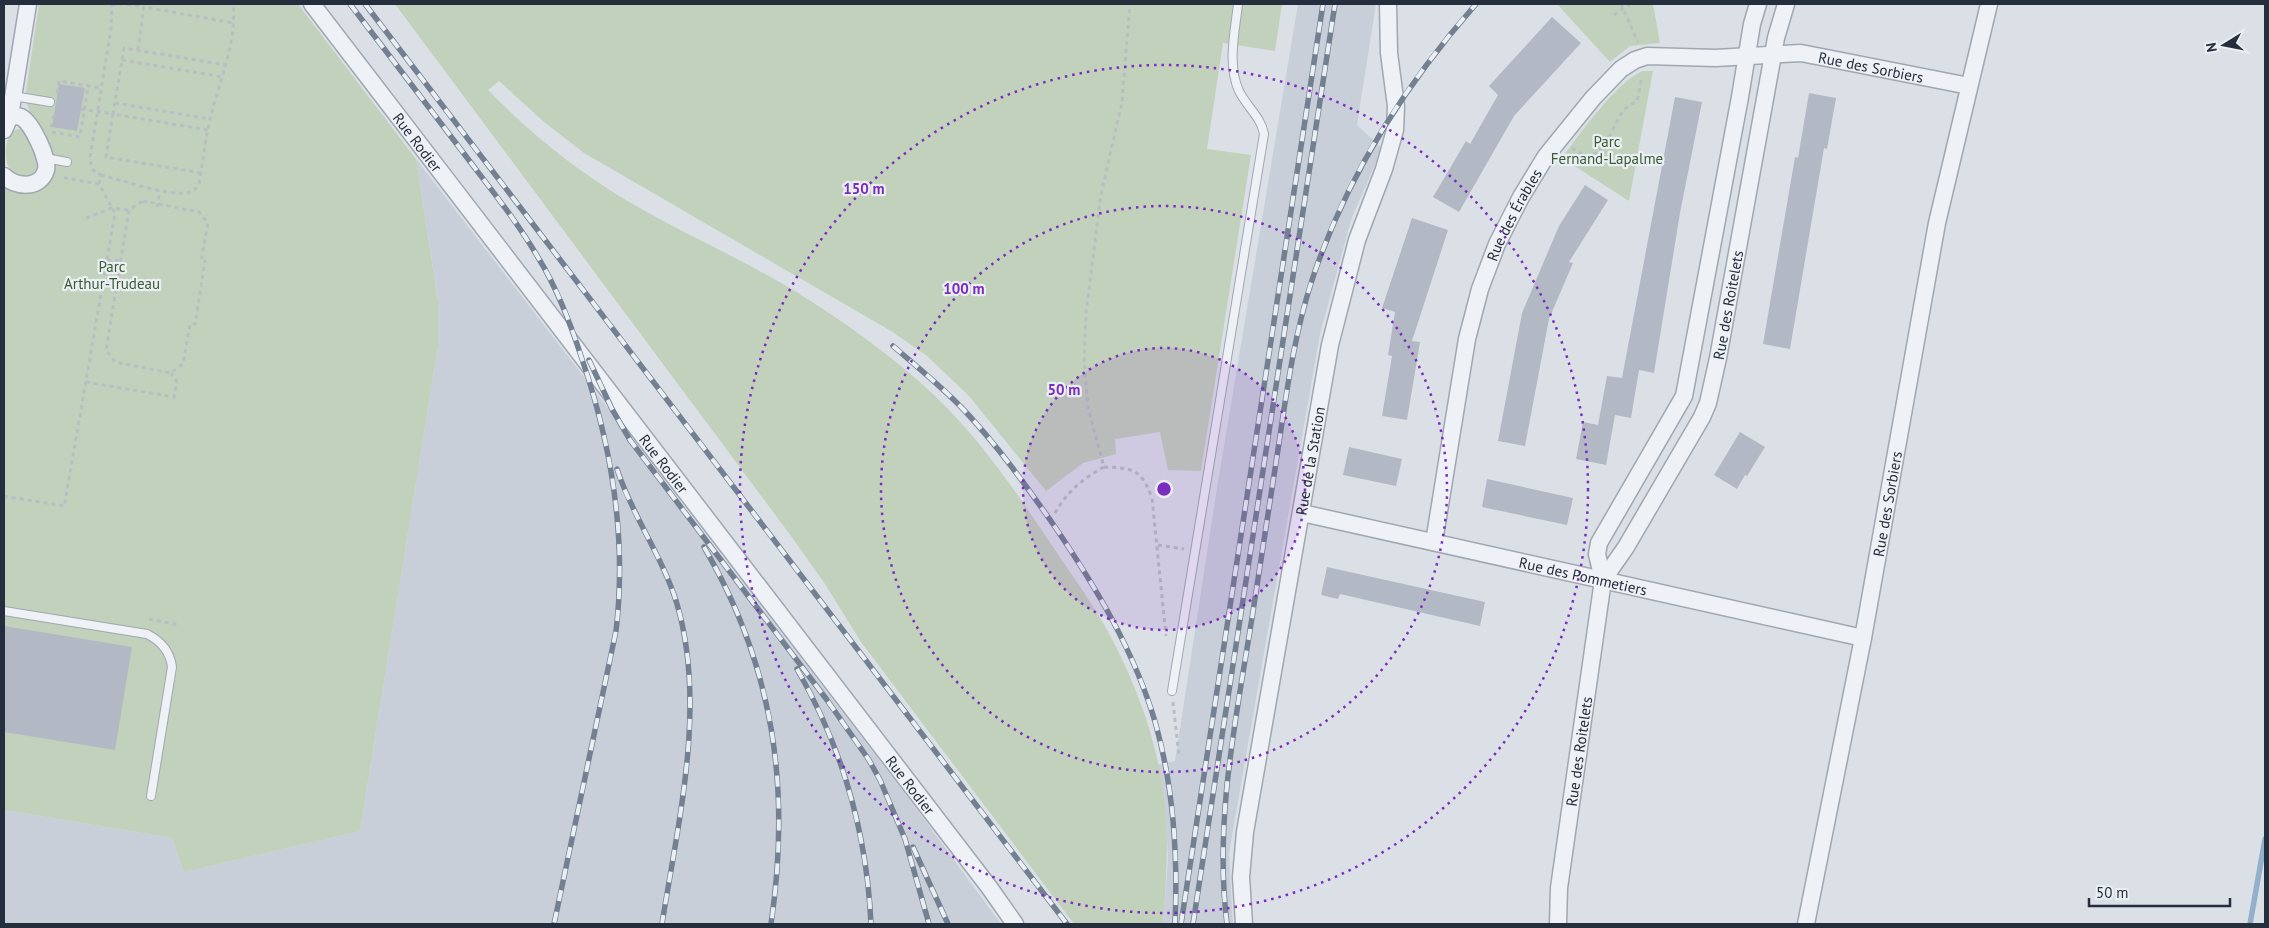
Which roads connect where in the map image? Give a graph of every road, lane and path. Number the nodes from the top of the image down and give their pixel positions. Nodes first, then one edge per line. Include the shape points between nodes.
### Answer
1 (28, 4) edge
2 (112, 4) edge
3 (121, 4) edge
4 (127, 4) edge
5 (233, 4) edge
6 (312, 4) edge
7 (1130, 4) edge
8 (1238, 4) edge
9 (1388, 4) edge
10 (1621, 4) edge
11 (1630, 4) edge
12 (1758, 4) edge
13 (1786, 4) edge
14 (1989, 4) edge
15 (144, 8) junction
16 (1623, 9) junction
17 (1614, 15) dead end
18 (234, 23) junction
19 (1638, 44) dead end
20 (138, 50) junction
21 (1773, 55) junction
22 (1746, 56) junction
23 (122, 60) junction
24 (226, 65) junction
25 (1643, 71) dead end
26 (223, 77) junction
27 (88, 86) junction
28 (1969, 86) junction
29 (101, 88) junction
30 (13, 96) junction
31 (53, 102) joint
32 (115, 103) junction
33 (83, 109) junction
34 (54, 111) dead end
35 (98, 111) junction
36 (113, 114) junction
37 (210, 119) junction
38 (7, 123) edge
39 (208, 130) junction
40 (1570, 146) dead end
41 (45, 158) junction
42 (67, 162) dead end
43 (201, 173) junction
44 (52, 175) dead end
45 (101, 175) junction
46 (4, 176) edge
47 (99, 184) junction
48 (160, 190) junction
49 (157, 206) junction
50 (112, 208) junction
51 (129, 210) junction
52 (86, 218) dead end
53 (107, 260) junction
54 (120, 261) junction
55 (193, 293) dead end
56 (200, 294) junction
57 (171, 372) junction
58 (86, 382) junction
59 (1688, 382) junction
60 (1712, 386) junction
61 (1104, 467) junction
62 (4, 496) edge
63 (1302, 513) junction
64 (1055, 514) dead end
65 (1434, 542) junction
66 (1158, 545) junction
67 (1195, 551) junction
68 (1603, 580) junction
69 (4, 610) edge
70 (150, 619) dead end
71 (179, 624) dead end
72 (1863, 638) junction
73 (1167, 645) dead end
74 (1172, 691) joint
75 (1179, 756) dead end
76 (151, 796) dead end
77 (1015, 924) edge
78 (1244, 924) edge
79 (1558, 924) edge
80 (1806, 924) edge

1 - 30 street
2 - 3 path
2 - 29 path
4 - 15 path
5 - 18 path
6 - 77 street, Rue Rodier
7 - 61 path via 1122,102 1101,194 1086,313 1084,362 1088,408
8 - 67 lane via 1233,55 1235,75 1238,89 1256,115 1264,134
9 - 63 street, Rue de la Station via 1395,130 1357,240 1338,310 1322,385
10 - 16 path
11 - 16 path
12 - 22 street, Rue des Roitelets
13 - 21 street, Rue des Roitelets
14 - 28 street, Rue des Sorbiers
15 - 18 path
15 - 20 path
16 - 17 path
16 - 19 path
18 - 24 path
20 - 23 path via 124,48
20 - 24 path
21 - 22 street, Rue des Érables
21 - 28 street, Rue des Sorbiers via 1801,53
21 - 60 street, Rue des Roitelets
22 - 59 street, Rue des Roitelets
22 - 65 street, Rue des Érables via 1647,56 1635,60 1605,84 1546,156 1498,244 1473,312
23 - 26 path
23 - 32 path
24 - 26 path
25 - 40 path via 1637,101 1625,108 1600,150 1586,158
26 - 37 path
27 - 29 path
27 - 31 path via 59,81
27 - 33 path
28 - 72 street, Rue des Sorbiers via 1931,252
29 - 35 path
30 - 31 lane
30 - 38 street
32 - 36 path
32 - 37 path
33 - 34 path via 80,137 50,132
33 - 35 path
35 - 36 path
35 - 45 path via 90,158 91,168
36 - 39 path
36 - 43 path via 106,157
37 - 39 path
38 - 41 street via 21,117 38,141
39 - 43 path
41 - 42 lane
41 - 46 street via 44,174 33,183 17,185
43 - 48 path via 195,190 187,193
44 - 47 path
45 - 47 path
45 - 48 path
47 - 50 path
48 - 49 path
49 - 51 path via 143,202
49 - 56 path via 200,212 208,223 201,261 205,261
50 - 51 path
50 - 52 path
50 - 53 path via 115,213
51 - 54 path
53 - 54 path
53 - 58 path
54 - 57 path via 106,350 115,362
55 - 56 path
56 - 57 path via 195,324 190,324 183,364
57 - 58 path via 177,382 174,397
58 - 62 path via 64,506
59 - 60 street
59 - 68 street, Rue des Roitelets via 1676,414 1602,534 1597,554
60 - 68 street, Rue des Roitelets via 1702,417
61 - 64 path via 1075,487
61 - 66 path via 1133,469 1145,480 1152,498
63 - 65 street, Rue des Pommetiers
63 - 78 street, Rue de la Station via 1245,832 1241,877
65 - 68 street, Rue des Pommetiers
66 - 67 path
66 - 73 path
67 - 74 lane
68 - 72 street, Rue des Pommetiers
68 - 79 street, Rue des Roitelets via 1559,888
69 - 76 lane via 147,634 165,648 172,667
70 - 71 path
72 - 80 street, Rue des Sorbiers
74 - 75 path

